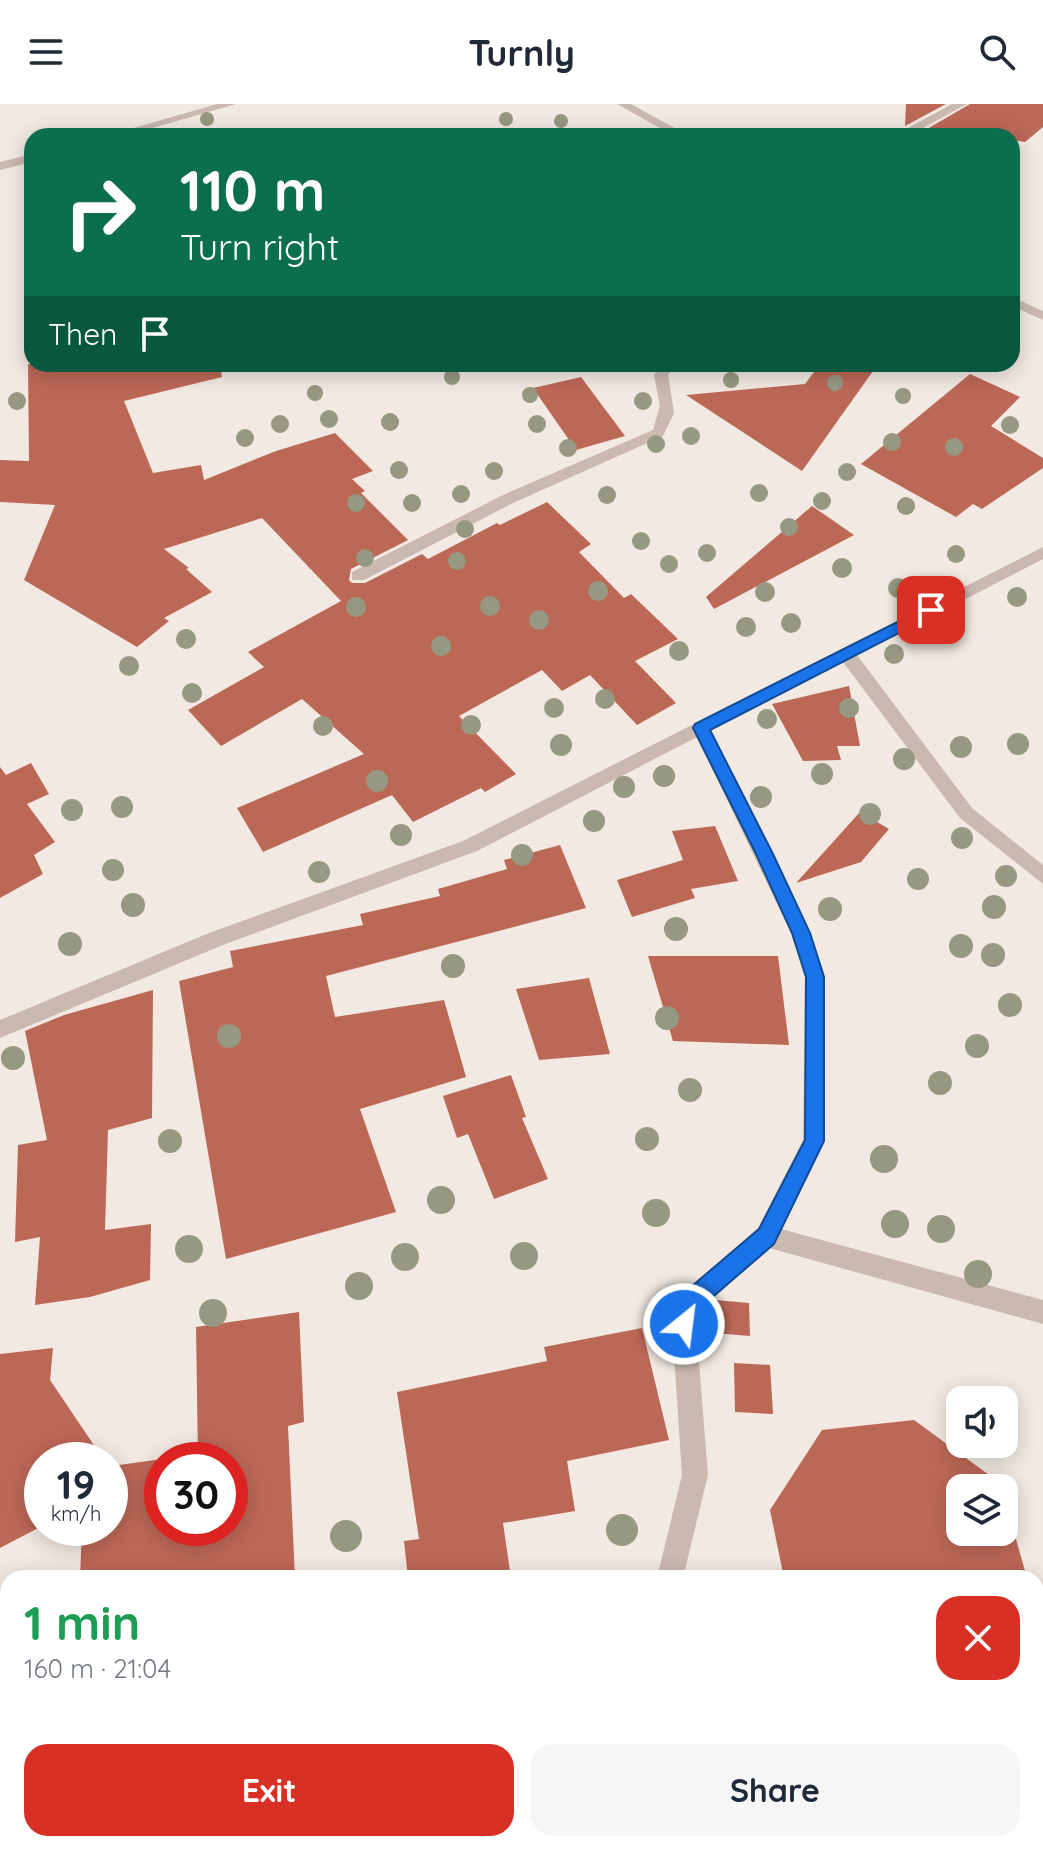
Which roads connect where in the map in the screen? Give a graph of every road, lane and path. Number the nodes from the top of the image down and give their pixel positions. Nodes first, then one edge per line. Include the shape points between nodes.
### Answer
1 (230, 104) edge
2 (623, 104) edge
3 (961, 104) edge
4 (142, 128) edge
5 (668, 128) edge
6 (914, 128) edge
7 (24, 160) edge
8 (0, 166) edge
9 (1020, 305) edge
10 (1043, 316) edge
11 (663, 372) edge
12 (1043, 552) edge
13 (358, 576) dead end
14 (846, 653) junction
15 (701, 728) junction
16 (1043, 876) edge
17 (0, 1029) edge
18 (766, 1236) junction
19 (1043, 1312) edge
20 (672, 1570) edge

1 - 4 street
2 - 5 street
3 - 6 street
7 - 8 street
9 - 10 street
11 - 13 street via 667,422 658,433 508,499
12 - 14 street
14 - 15 street
14 - 16 street via 966,813
15 - 17 street via 470,846 216,939
15 - 18 street via 765,854 815,977 814,1141
18 - 19 street
18 - 20 street via 693,1300 684,1324 695,1475

